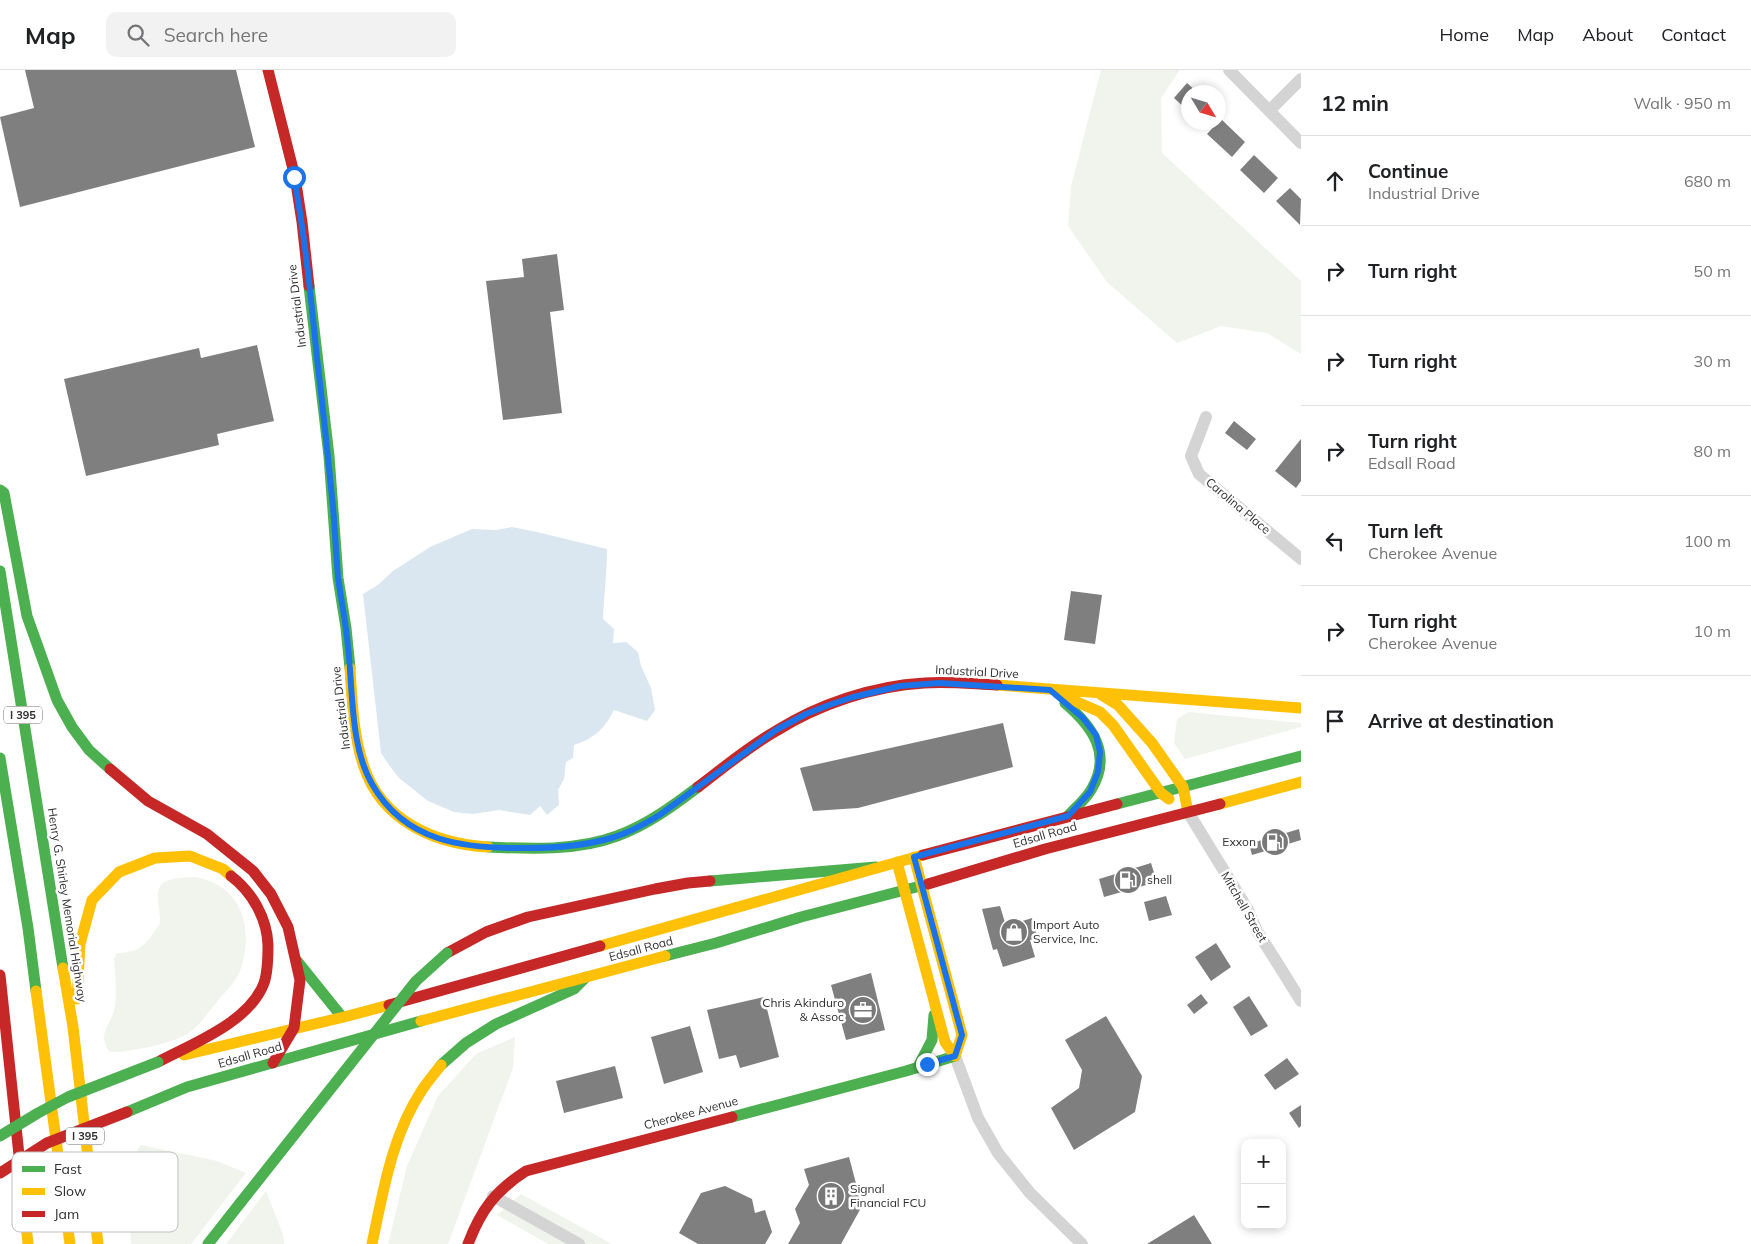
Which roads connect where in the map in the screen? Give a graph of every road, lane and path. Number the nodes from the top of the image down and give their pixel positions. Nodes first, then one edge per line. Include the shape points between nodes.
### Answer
1 (268, 70) edge
2 (1229, 70) edge
3 (1301, 79) edge
4 (1269, 111) junction
5 (1301, 143) edge
6 (1206, 417) dead end
7 (0, 490) edge
8 (1301, 559) edge
9 (0, 571) edge
10 (1050, 690) junction
11 (1098, 693) junction
12 (1301, 708) edge
13 (1301, 756) edge
14 (0, 758) edge
15 (1301, 782) edge
16 (1183, 787) junction
17 (1161, 793) junction
18 (1188, 812) junction
19 (1068, 816) junction
20 (914, 857) junction
21 (896, 862) junction
22 (876, 868) junction
23 (921, 886) junction
24 (904, 891) junction
25 (297, 961) junction
26 (0, 975) edge
27 (586, 977) junction
28 (934, 1000) junction
29 (1301, 1001) edge
30 (342, 1017) junction
31 (73, 1027) junction
32 (294, 1028) junction
33 (955, 1056) junction
34 (158, 1062) junction
35 (273, 1063) junction
36 (918, 1068) junction
37 (0, 1136) edge
38 (18, 1152) edge
39 (33, 1152) edge
40 (58, 1152) edge
41 (87, 1152) edge
42 (12, 1165) edge
43 (0, 1173) edge
44 (493, 1196) junction
45 (208, 1244) edge
46 (372, 1244) edge
47 (468, 1244) edge
48 (579, 1244) edge
49 (1082, 1244) edge

1 - 10 main road, Industrial Drive via 298,200 314,322 357,737 371,783 399,817 427,835 473,847 541,848 601,841 645,824 776,730 829,705 900,686 921,684 976,684
2 - 4 street
3 - 4 street
4 - 5 street
6 - 8 street, Carolina Place via 1191,456 1199,474
7 - 25 main road via 4,493 27,616 56,700 72,727 89,750 124,782 148,800 207,834 253,870 271,894 288,927
9 - 31 main road, Henry G. Shirley Memorial Highway / I 395
10 - 11 main road, Industrial Drive
10 - 17 main road, Industrial Drive via 1100,712 1113,725
10 - 19 main road via 1083,718 1096,735 1100,752 1098,772 1090,792
11 - 12 main road
11 - 16 main road, Industrial Drive via 1118,705 1132,719
13 - 16 main road, Edsall Road
14 - 40 main road via 28,928
15 - 18 main road, Edsall Road
16 - 17 main road, Edsall Road
16 - 18 main road, Industrial Drive
17 - 18 main road, Industrial Drive
17 - 19 main road, Edsall Road
18 - 23 main road, Edsall Road via 1045,849
18 - 29 street, Mitchell Street
19 - 20 main road, Edsall Road
20 - 21 main road, Edsall Road
20 - 23 main road
21 - 22 main road, Edsall Road
21 - 24 main road
22 - 30 main road, Edsall Road
22 - 45 main road, bridge via 698,882 655,889 528,917 486,932 447,953 416,981
23 - 24 main road, Edsall Road
23 - 33 main road via 962,1035
24 - 27 main road, Edsall Road
24 - 28 main road
25 - 30 main road
25 - 32 main road via 300,980
26 - 38 main road
27 - 35 main road, Edsall Road
27 - 46 main road via 576,988 472,1038 437,1068 401,1129
28 - 33 main road via 945,1042
28 - 36 main road via 932,1040
30 - 32 main road, Edsall Road
31 - 34 main road via 79,987 80,944 92,900 119,872 155,858 190,856 223,870 252,897 267,931 268,958 264,983 252,1003 224,1028
31 - 41 main road, Henry G. Shirley Memorial Highway / I 395
32 - 34 main road, Edsall Road
32 - 35 main road
33 - 36 main road, Cherokee Avenue
33 - 49 street via 978,1118 998,1153 1030,1193
34 - 37 main road, Edsall Road, bridge via 37,1112
35 - 39 main road, Edsall Road, bridge via 187,1087 47,1143
36 - 44 main road, Cherokee Avenue via 526,1171
42 - 43 main road, Edsall Road, bridge
44 - 47 main road, Cherokee Avenue via 475,1225
44 - 48 street

